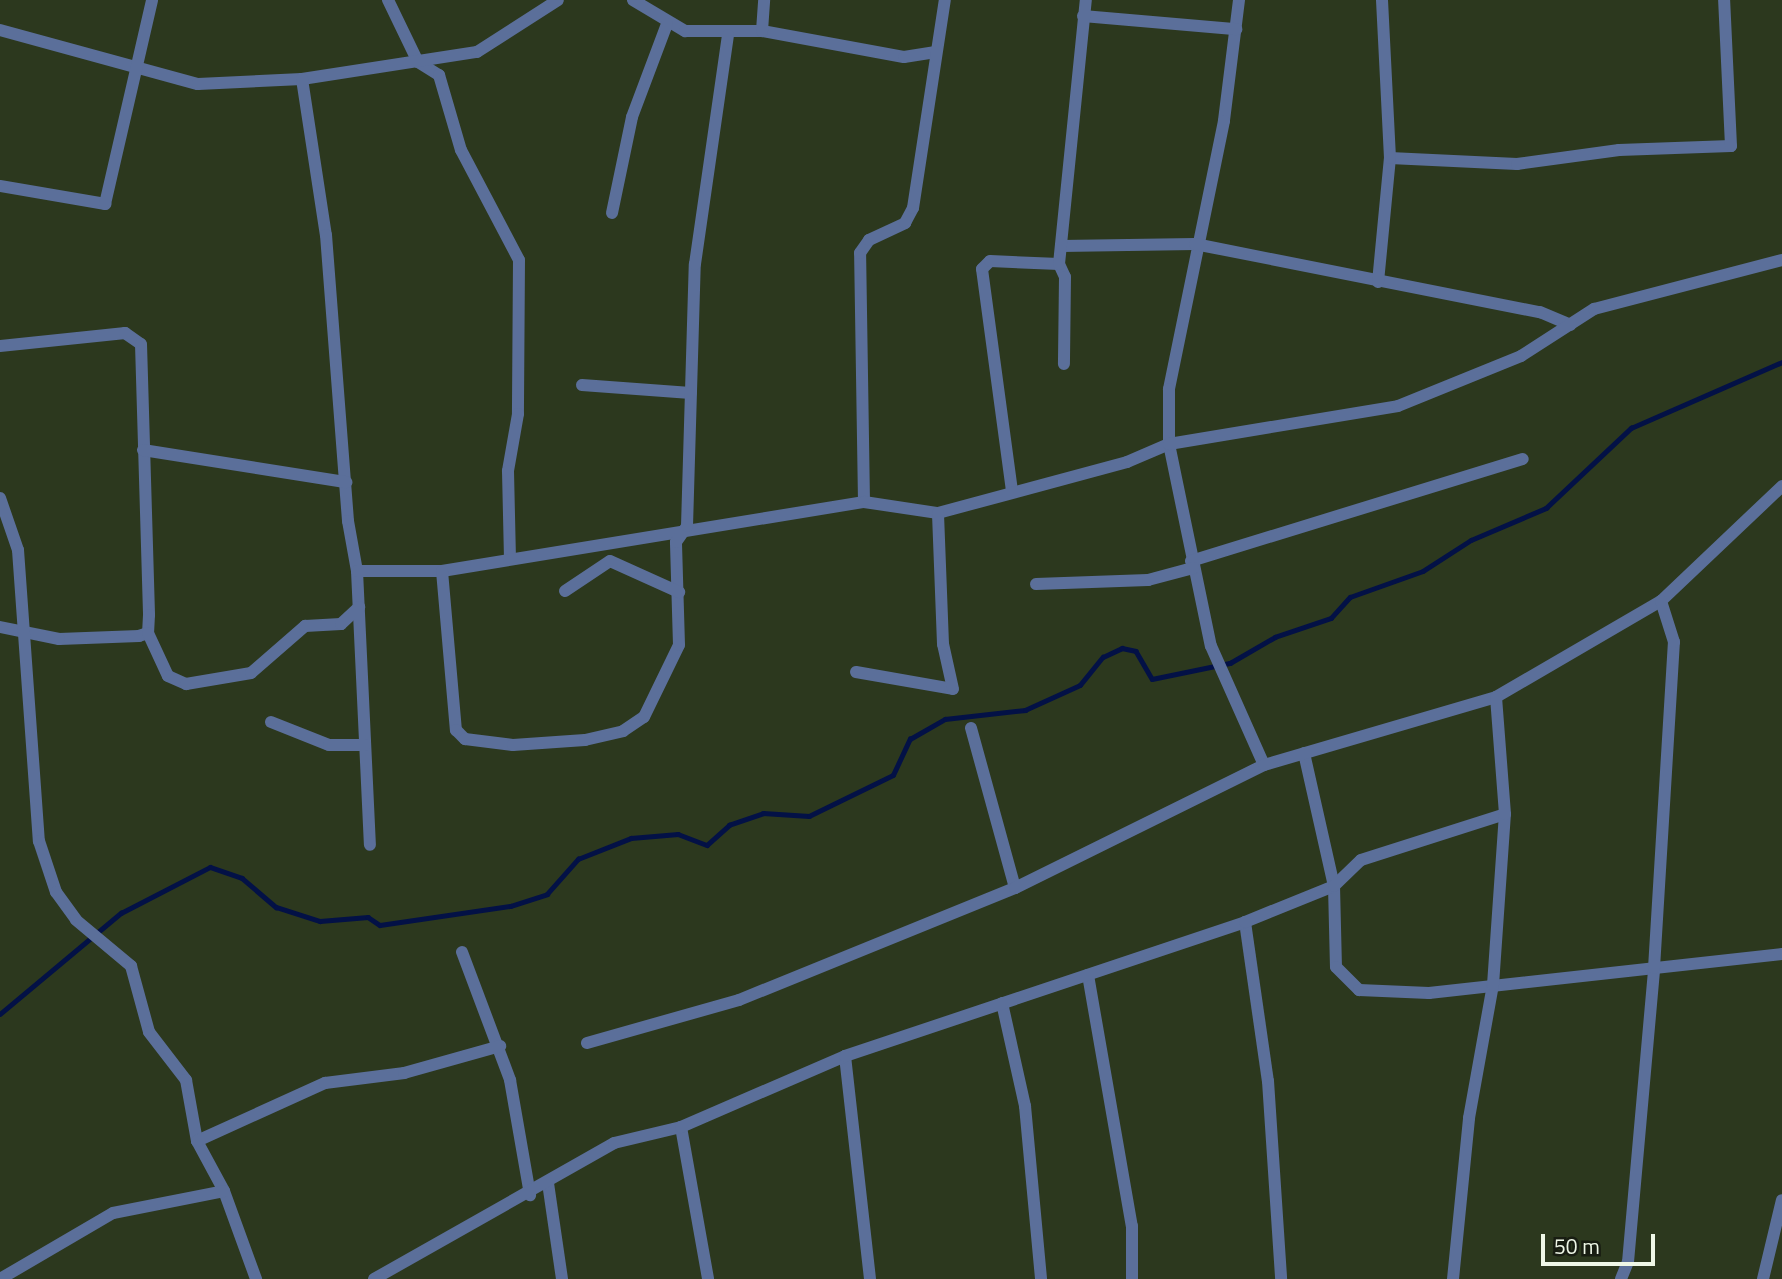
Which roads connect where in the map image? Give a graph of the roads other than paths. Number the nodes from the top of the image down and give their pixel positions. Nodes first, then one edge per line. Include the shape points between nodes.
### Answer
1 (152, 0) edge
2 (388, 0) edge
3 (558, 0) edge
4 (633, 0) edge
5 (764, 0) edge
6 (945, 0) edge
7 (1086, 0) edge
8 (1239, 0) edge
9 (1382, 0) edge
10 (1724, 0) edge
11 (1083, 16) junction
12 (667, 24) junction
13 (1236, 29) junction
14 (0, 30) edge
15 (762, 31) junction
16 (728, 35) junction
17 (936, 52) junction
18 (418, 62) junction
19 (134, 68) junction
20 (302, 79) junction
21 (1390, 158) junction
22 (0, 186) edge
23 (612, 213) dead end
24 (1195, 243) junction
25 (1061, 246) junction
26 (1782, 260) edge
27 (1059, 264) junction
28 (1378, 282) junction
29 (1570, 325) junction
30 (0, 346) edge
31 (1064, 364) dead end
32 (582, 386) dead end
33 (691, 393) junction
34 (1168, 444) junction
35 (143, 450) junction
36 (1523, 459) dead end
37 (346, 482) junction
38 (1782, 486) edge
39 (1012, 491) junction
40 (0, 498) edge
41 (864, 502) junction
42 (938, 513) junction
43 (687, 526) junction
44 (510, 559) junction
45 (1192, 564) junction
46 (357, 571) junction
47 (442, 571) junction
48 (1036, 584) dead end
49 (565, 591) dead end
50 (679, 592) junction
51 (1661, 601) junction
52 (359, 607) junction
53 (0, 627) edge
54 (26, 628) junction
55 (148, 633) junction
56 (856, 672) dead end
57 (1496, 697) junction
58 (271, 722) dead end
59 (971, 728) dead end
60 (365, 745) junction
61 (1304, 753) junction
62 (1264, 765) junction
63 (1506, 814) junction
64 (370, 845) dead end
65 (1334, 886) junction
66 (1015, 888) junction
67 (1244, 922) junction
68 (462, 952) dead end
69 (1782, 954) edge
70 (1654, 968) junction
71 (1088, 975) junction
72 (1493, 985) junction
73 (1002, 1003) junction
74 (587, 1043) dead end
75 (500, 1046) junction
76 (845, 1056) junction
77 (681, 1127) junction
78 (197, 1141) junction
79 (548, 1183) junction
80 (225, 1191) junction
81 (530, 1195) junction
82 (1782, 1200) edge
83 (0, 1279) edge
84 (256, 1279) edge
85 (374, 1279) edge
86 (562, 1279) edge
87 (708, 1279) edge
88 (870, 1279) edge
89 (1041, 1279) edge
90 (1132, 1279) edge
91 (1281, 1279) edge
92 (1452, 1279) edge
93 (1621, 1279) edge
94 (1763, 1279) edge

1 - 19 street
2 - 18 street
3 - 18 street via 477,52
4 - 12 street
5 - 15 street
6 - 17 street
7 - 11 street
8 - 13 street
9 - 21 street
10 - 21 street via 1731,146 1619,150 1517,164
11 - 13 street
11 - 25 street
12 - 16 street
12 - 23 street via 632,117
13 - 24 street via 1224,121
14 - 19 street
15 - 16 street
15 - 17 street via 904,57
16 - 33 street via 695,264
17 - 41 street via 913,208 905,223 869,240 860,253
18 - 20 street
18 - 44 street via 439,75 461,150 519,260 518,414 508,471
19 - 20 street via 198,84
19 - 22 street via 106,204
20 - 37 street via 326,235
21 - 28 street
24 - 25 street
24 - 28 street
24 - 34 street via 1169,389
25 - 27 street
26 - 29 street via 1619,301
27 - 31 street via 1065,277
27 - 39 street via 990,261 982,269
28 - 29 street via 1540,312
29 - 34 street via 1521,356 1398,406
30 - 35 street via 135,337 141,344
32 - 33 street
33 - 43 street
34 - 39 street via 1127,462
34 - 45 street
35 - 37 street
35 - 55 street
36 - 45 street
37 - 46 street
38 - 51 street
39 - 42 street
40 - 54 street via 18,550
41 - 42 street
41 - 43 street
42 - 56 street via 943,644 953,689
43 - 44 street
43 - 50 street via 676,542
44 - 47 street
45 - 48 street via 1148,580
45 - 62 street via 1211,646
46 - 47 street
46 - 52 street
47 - 50 street via 456,730 475,743 585,740 635,724 678,645
49 - 50 street via 610,561
51 - 57 street
51 - 70 street via 1674,642
52 - 55 street via 341,624 305,626 251,673 186,684 160,666
52 - 60 street
53 - 54 street
54 - 55 street via 59,639
54 - 78 street via 36,827 47,866 75,920 131,966 149,1032 186,1080
57 - 61 street
57 - 63 street
58 - 60 street via 329,746
59 - 66 street
60 - 64 street
61 - 62 street
61 - 65 street
62 - 66 street
63 - 65 street via 1361,860
63 - 72 street
65 - 67 street
65 - 72 street via 1336,967 1359,990 1429,993
66 - 74 street via 739,1000
67 - 71 street
67 - 91 street via 1268,1081
68 - 75 street
69 - 70 street
70 - 72 street
70 - 93 street via 1628,1262
71 - 73 street
71 - 90 street via 1132,1226
72 - 92 street via 1469,1118
73 - 76 street
73 - 89 street via 1025,1106
75 - 78 street via 404,1073 325,1083
75 - 81 street
76 - 77 street
76 - 88 street
77 - 79 street via 614,1143
77 - 87 street
78 - 80 street
79 - 81 street
79 - 86 street
80 - 83 street via 113,1213
80 - 84 street
81 - 85 street
82 - 94 street

